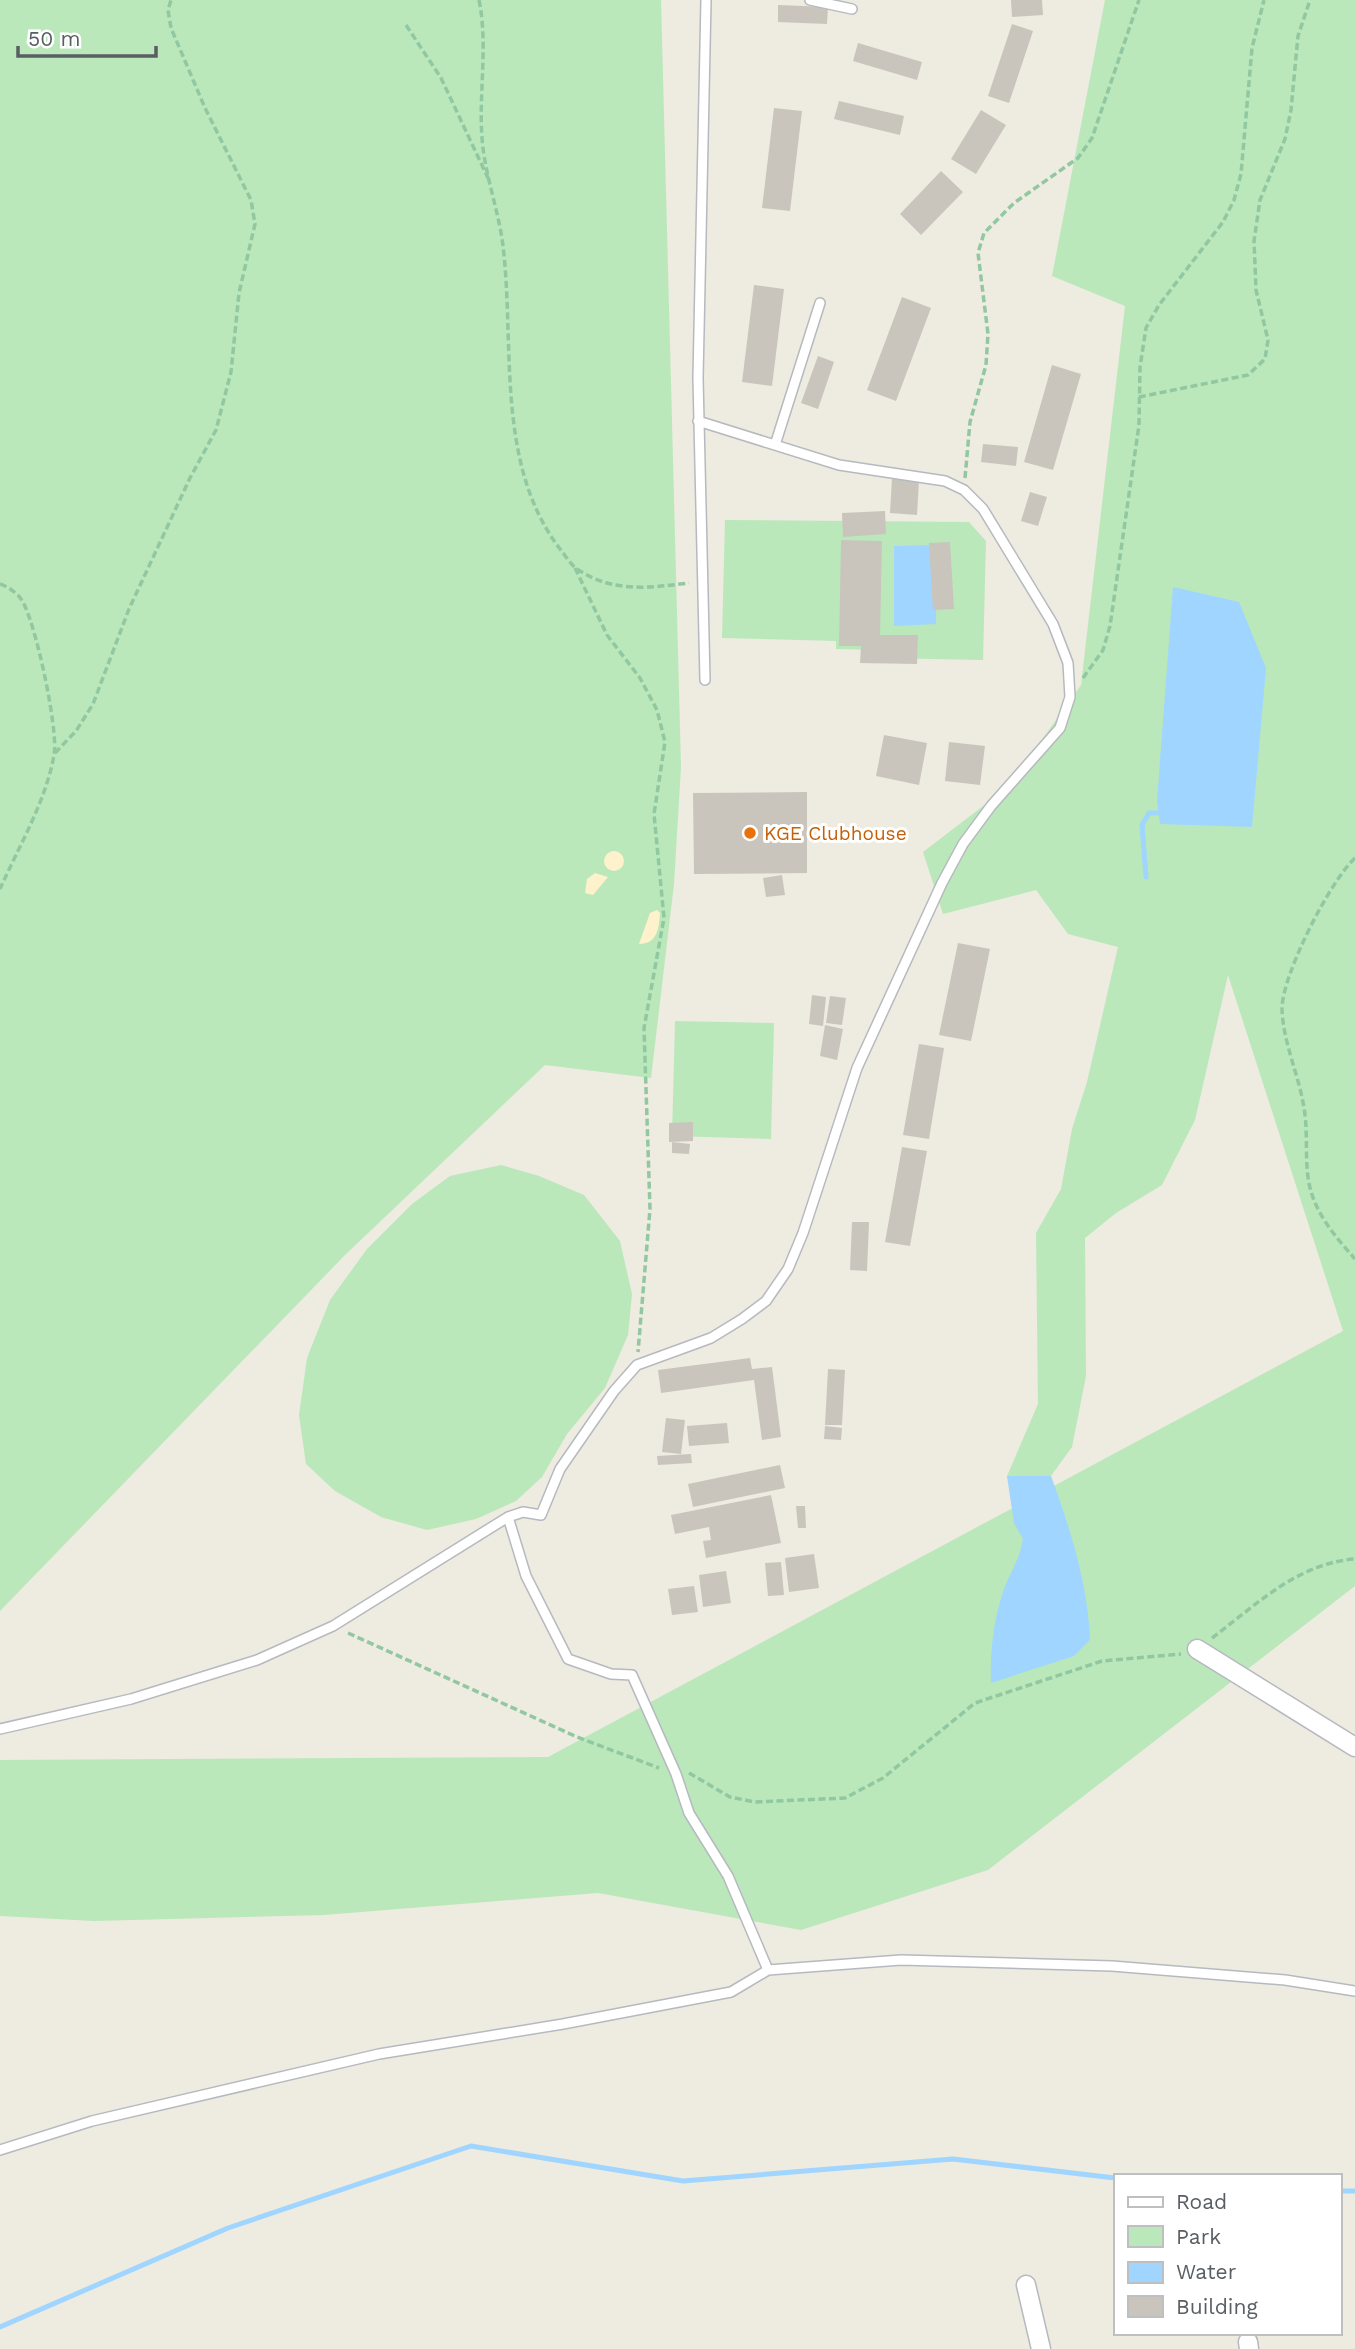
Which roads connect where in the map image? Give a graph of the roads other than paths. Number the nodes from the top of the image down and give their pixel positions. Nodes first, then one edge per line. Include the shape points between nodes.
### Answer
1 (706, 0) edge
2 (810, 0) edge
3 (852, 9) dead end
4 (820, 303) dead end
5 (698, 421) junction
6 (775, 445) junction
7 (705, 680) dead end
8 (508, 1517) junction
9 (1197, 1649) road end
10 (0, 1730) edge
11 (1355, 1747) edge
12 (768, 1970) junction
13 (1355, 1991) edge
14 (0, 2150) edge
15 (1026, 2285) dead end
16 (1041, 2349) edge

1 - 5 lane
2 - 3 lane
4 - 6 lane
5 - 6 lane
5 - 7 lane
6 - 8 lane via 839,465 945,481 964,490 983,509 1053,624 1068,663 1070,696 1060,728 990,806 942,883 857,1068 788,1269 766,1301 742,1319 711,1338 637,1365 560,1469 541,1515 523,1512
8 - 10 lane via 333,1626 257,1660 131,1699
8 - 12 lane via 526,1576 568,1659 611,1674 632,1675 689,1813 728,1876
9 - 11 street
12 - 13 lane via 901,1960 1098,1966 1285,1980
12 - 14 lane via 731,1992 379,2054 92,2121
15 - 16 street

